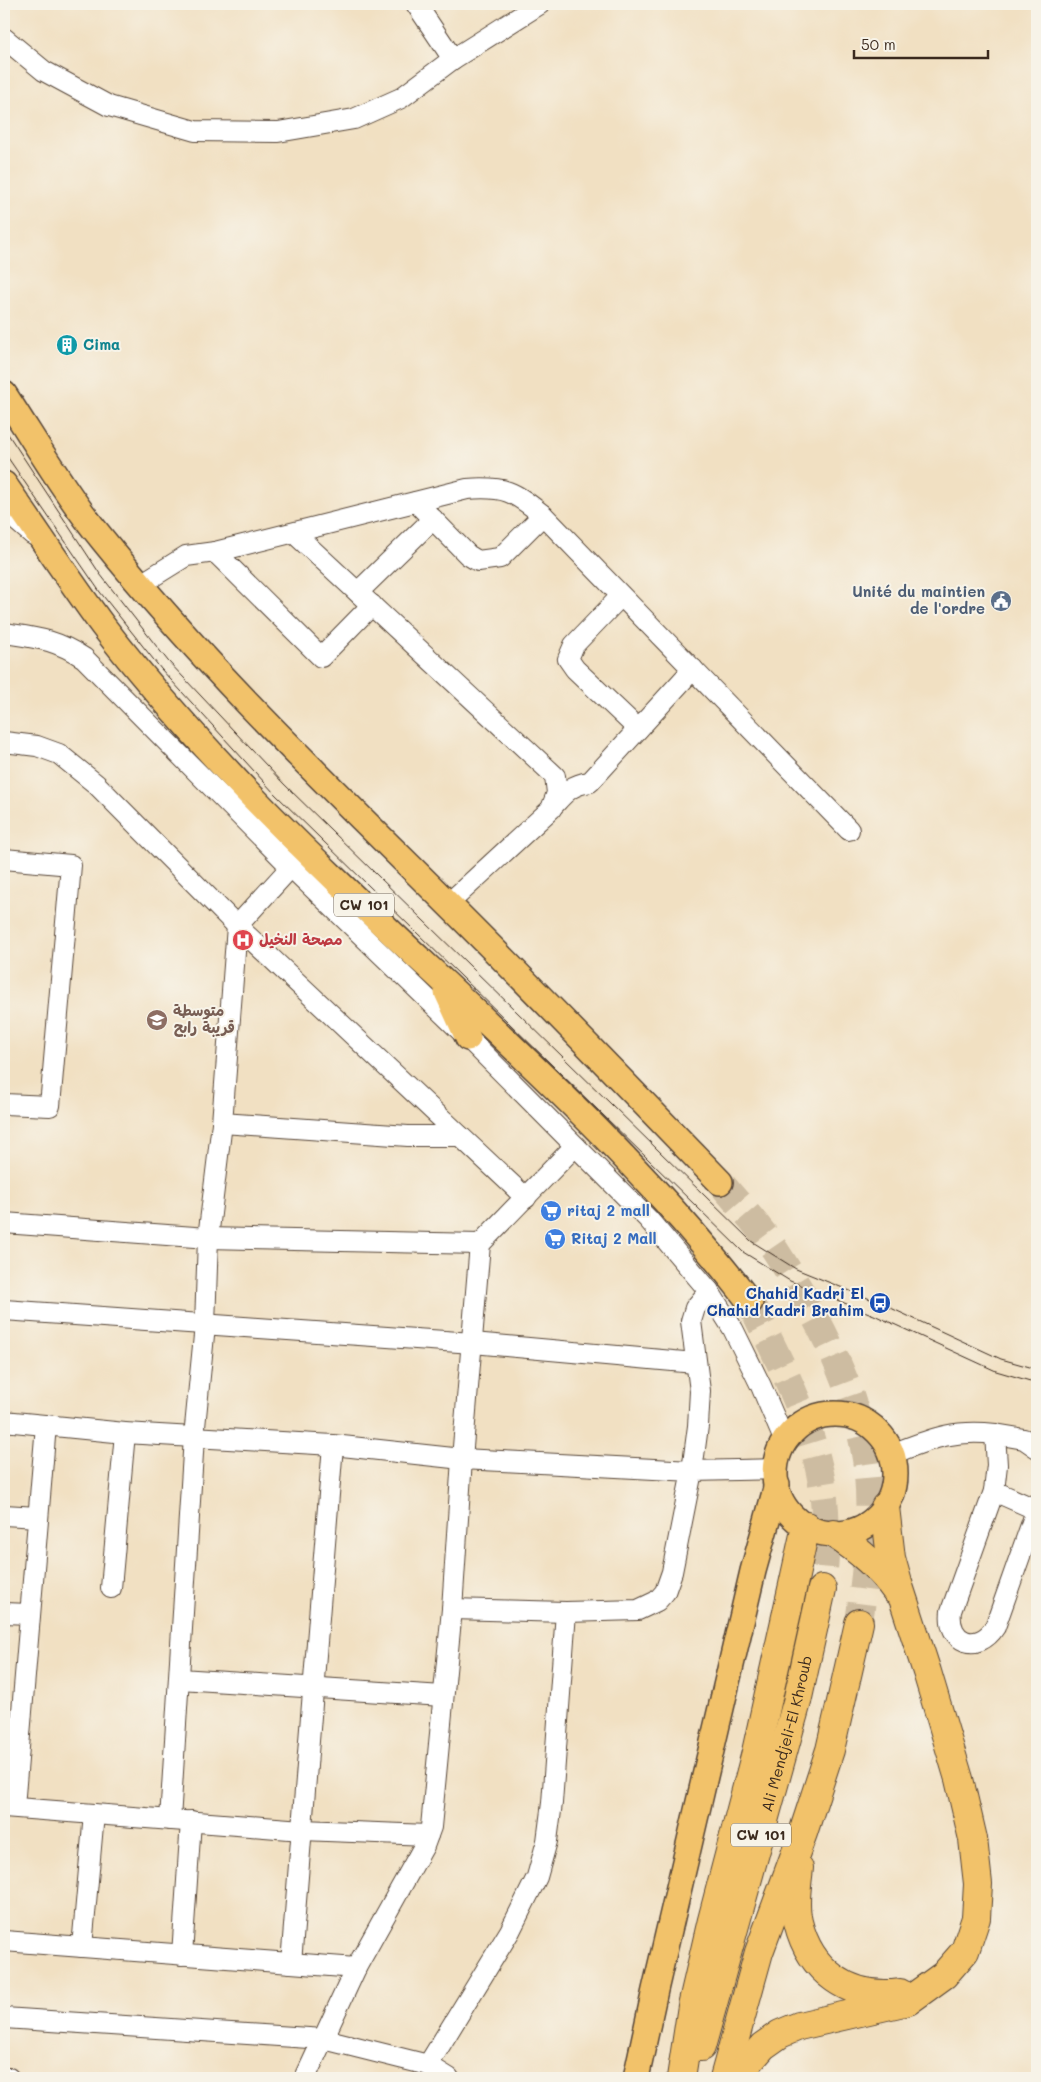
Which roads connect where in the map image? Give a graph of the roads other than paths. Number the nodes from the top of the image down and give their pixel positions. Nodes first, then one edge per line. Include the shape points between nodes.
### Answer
1 (416, 4) edge
2 (540, 4) edge
3 (4, 38) edge
4 (453, 59) junction
5 (4, 394) edge
6 (4, 484) edge
7 (416, 502) junction
8 (4, 510) edge
9 (543, 515) junction
10 (433, 519) junction
11 (294, 533) junction
12 (49, 548) junction
13 (215, 552) junction
14 (141, 584) junction
15 (621, 596) junction
16 (365, 598) junction
17 (4, 633) edge
18 (693, 670) junction
19 (638, 729) junction
20 (4, 742) edge
21 (550, 809) junction
22 (849, 830) dead end
23 (299, 858) junction
24 (4, 859) edge
25 (448, 904) junction
26 (237, 926) junction
27 (441, 979) junction
28 (468, 1038) junction
29 (4, 1104) edge
30 (222, 1123) junction
31 (460, 1136) junction
32 (574, 1146) junction
33 (720, 1182) tunnel mouth
34 (526, 1198) junction
35 (4, 1223) edge
36 (208, 1238) junction
37 (480, 1244) junction
38 (709, 1292) junction
39 (750, 1302) tunnel mouth
40 (4, 1310) edge
41 (205, 1325) junction
42 (473, 1343) junction
43 (695, 1363) junction
44 (4, 1420) edge
45 (46, 1425) junction
46 (125, 1433) junction
47 (995, 1434) junction
48 (194, 1437) junction
49 (785, 1442) junction
50 (333, 1446) junction
51 (1037, 1448) edge
52 (892, 1454) junction
53 (462, 1459) junction
54 (692, 1471) junction
55 (776, 1477) junction
56 (994, 1491) junction
57 (885, 1507) junction
58 (1037, 1509) edge
59 (4, 1515) edge
60 (38, 1517) junction
61 (801, 1522) junction
62 (834, 1534) junction
63 (753, 1571) junction
64 (111, 1588) dead end
65 (822, 1589) tunnel mouth
66 (906, 1607) junction
67 (452, 1609) junction
68 (566, 1612) junction
69 (4, 1613) edge
70 (30, 1614) junction
71 (859, 1623) tunnel mouth
72 (180, 1679) junction
73 (314, 1687) junction
74 (443, 1696) junction
75 (13, 1709) edge
76 (9, 1807) edge
77 (94, 1814) junction
78 (170, 1820) junction
79 (191, 1821) junction
80 (302, 1830) junction
81 (803, 1833) junction
82 (428, 1835) junction
83 (4, 1941) edge
84 (82, 1947) junction
85 (182, 1955) junction
86 (291, 1963) junction
87 (356, 1968) junction
88 (924, 1990) junction
89 (4, 2018) edge
90 (324, 2040) junction
91 (428, 2065) junction
92 (4, 2078) edge
93 (9, 2078) edge
94 (305, 2078) edge
95 (450, 2078) edge
96 (636, 2078) edge
97 (681, 2078) edge
98 (692, 2078) edge
99 (724, 2078) edge
100 (740, 2078) edge

1 - 4 street
2 - 4 street
3 - 4 street via 44,72 109,106 195,131 278,132 354,119 401,98
5 - 14 main road via 103,540
6 - 12 main road, CW 101
7 - 9 street via 494,487 520,496
7 - 10 street
7 - 11 street
8 - 12 street
9 - 10 street via 500,558 478,561
9 - 15 street
10 - 16 street
11 - 13 street
11 - 16 street
12 - 23 main road, CW 101 via 103,625
13 - 14 street via 186,556
13 - 16 street via 321,657
14 - 25 main road via 204,657
15 - 18 street
15 - 19 street via 574,645 568,659
16 - 21 street via 555,776 557,793
17 - 23 street via 49,640 84,658
18 - 19 street
18 - 22 street
19 - 21 street via 590,782 569,788
20 - 26 street via 37,746 59,754 77,767
21 - 25 street
23 - 26 street
23 - 27 main road, CW 101
23 - 28 street
24 - 29 street via 72,865 50,1106
25 - 33 main road
26 - 30 street
26 - 31 street
27 - 28 main road
27 - 39 main road, CW 101 via 650,1184
28 - 32 street
30 - 31 street via 408,1136
30 - 36 street
31 - 34 street
32 - 34 street
32 - 38 street via 648,1219
34 - 37 street
35 - 36 street
36 - 37 street
36 - 41 street
37 - 42 street
38 - 43 street via 695,1308 691,1321
38 - 49 street via 737,1338
40 - 41 street
41 - 42 street
41 - 48 street
42 - 43 street
42 - 53 street
43 - 54 street via 700,1392
44 - 45 street
45 - 46 street
45 - 60 street
46 - 48 street
46 - 64 street
47 - 51 street via 1024,1439
47 - 52 street via 957,1433
47 - 56 street via 997,1464
48 - 50 street
48 - 72 street
49 - 52 main road via 797,1427 814,1418 832,1414 852,1416 869,1424 883,1437
49 - 55 main road via 778,1455
50 - 53 street
50 - 73 street
52 - 57 main road via 893,1490
53 - 54 street
53 - 67 street
54 - 55 street
54 - 68 street via 670,1582 661,1596 638,1610
55 - 61 main road via 787,1509
55 - 63 main road
56 - 58 street
56 - 58 street via 951,1611 953,1632 960,1639 980,1642 995,1627
57 - 62 main road via 871,1522 854,1531
57 - 66 highway via 892,1558
59 - 60 street
60 - 70 street
61 - 62 main road via 819,1532
61 - 63 main road via 773,1544
61 - 97 highway via 756,1752 692,2006
62 - 66 highway via 875,1565
63 - 96 main road
65 - 98 highway, Ali Mendjeli-El Khroub / CW 101 via 797,1702
66 - 88 highway via 959,1779 973,1839 978,1884 976,1918 965,1951 944,1975
67 - 68 street
67 - 74 street
68 - 91 street via 548,1841 537,1877 510,1931
69 - 70 street
70 - 75 street
71 - 81 highway, CW 101 via 830,1750
72 - 73 street
72 - 78 street
73 - 74 street
73 - 80 street
74 - 82 street
75 - 76 street
76 - 77 street
77 - 78 street
77 - 84 street
78 - 79 street
79 - 80 street
79 - 85 street
80 - 82 street
80 - 86 street
81 - 88 highway via 796,1889 797,1920 805,1945 820,1967 837,1982 866,1993
81 - 99 highway, CW 101 via 759,1952
82 - 87 street
83 - 84 street
84 - 85 street
85 - 86 street
86 - 87 street
87 - 90 street
88 - 100 highway via 908,2001 818,2020 780,2034 748,2062
89 - 90 street
90 - 91 street
90 - 94 street
91 - 95 street
92 - 93 street

